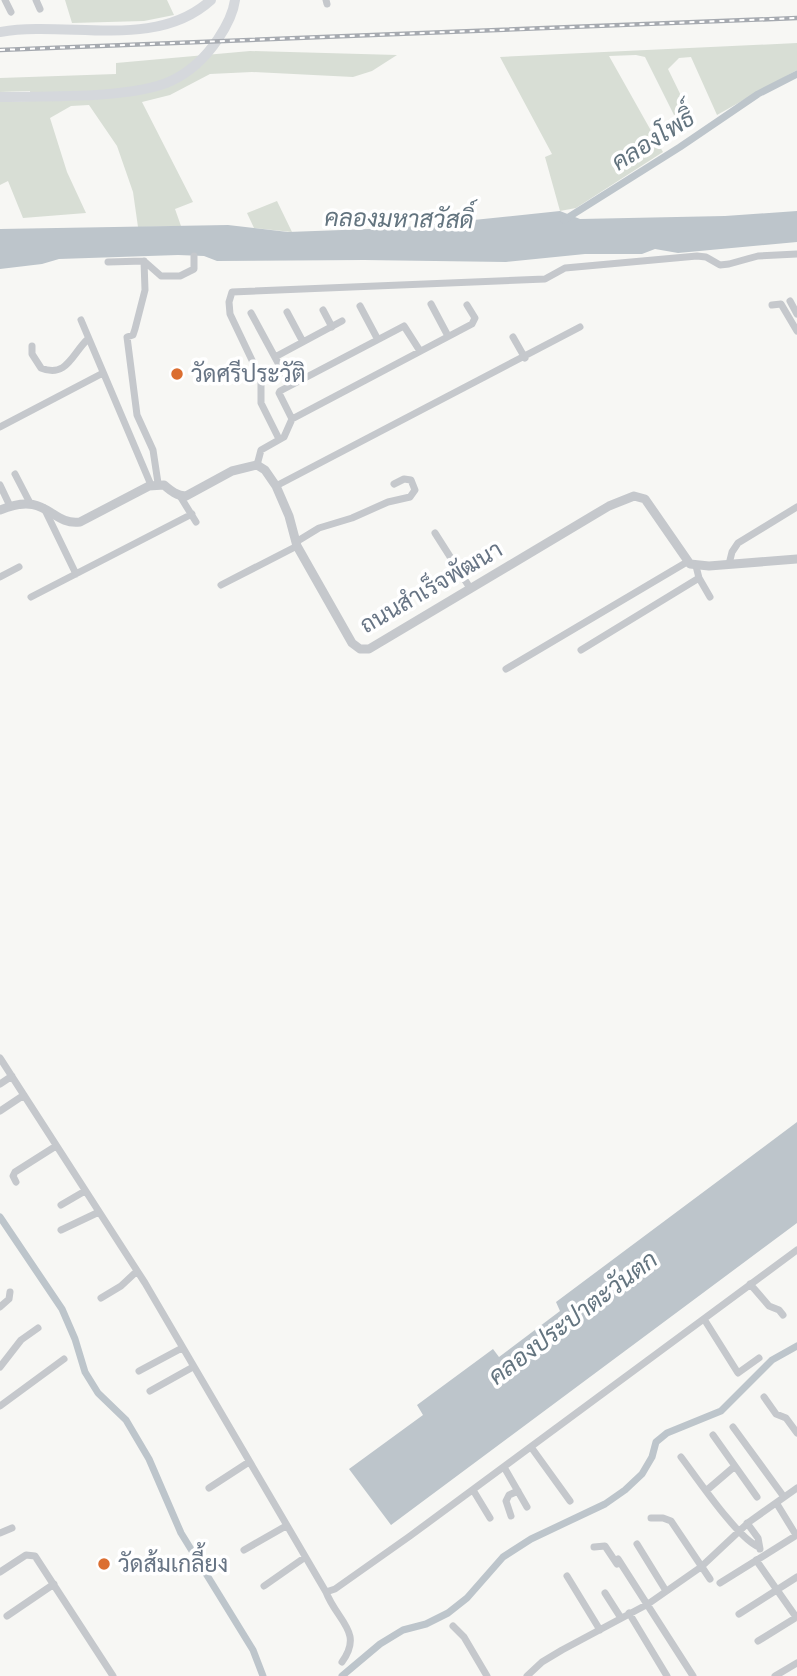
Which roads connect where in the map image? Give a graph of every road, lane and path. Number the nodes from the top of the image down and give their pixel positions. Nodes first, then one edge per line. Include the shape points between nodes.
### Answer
1 (5, 0) edge
2 (36, 0) edge
3 (211, 0) edge
4 (235, 0) edge
5 (40, 9) dead end
6 (11, 12) dead end
7 (2, 31) edge
8 (0, 97) edge
9 (797, 254) edge
10 (194, 256) dead end
11 (144, 261) junction
12 (108, 262) dead end
13 (790, 301) dead end
14 (431, 304) dead end
15 (467, 304) dead end
16 (772, 305) dead end
17 (360, 306) dead end
18 (323, 310) dead end
19 (287, 312) dead end
20 (251, 313) dead end
21 (797, 314) edge
22 (81, 320) dead end
23 (342, 321) dead end
24 (332, 327) junction
25 (580, 327) dead end
26 (797, 331) edge
27 (448, 336) junction
28 (513, 337) dead end
29 (88, 338) junction
30 (377, 338) junction
31 (303, 342) junction
32 (32, 346) dead end
33 (420, 351) junction
34 (275, 357) junction
35 (525, 358) junction
36 (103, 373) junction
37 (290, 385) junction
38 (292, 419) junction
39 (0, 427) edge
40 (279, 439) junction
41 (257, 466) junction
42 (15, 474) dead end
43 (154, 484) junction
44 (394, 484) dead end
45 (0, 485) edge
46 (276, 486) junction
47 (180, 496) junction
48 (30, 503) junction
49 (10, 506) junction
50 (44, 507) junction
51 (797, 507) edge
52 (0, 510) edge
53 (191, 514) junction
54 (196, 522) dead end
55 (435, 533) dead end
56 (297, 544) junction
57 (797, 559) edge
58 (691, 564) junction
59 (729, 564) junction
60 (19, 567) dead end
61 (76, 574) junction
62 (0, 576) edge
63 (699, 578) junction
64 (221, 585) dead end
65 (470, 588) junction
66 (31, 597) dead end
67 (710, 597) dead end
68 (581, 650) dead end
69 (506, 669) dead end
70 (0, 1058) edge
71 (12, 1076) junction
72 (0, 1084) edge
73 (24, 1095) junction
74 (0, 1111) edge
75 (56, 1146) junction
76 (16, 1182) dead end
77 (85, 1191) junction
78 (61, 1205) dead end
79 (99, 1212) junction
80 (61, 1230) dead end
81 (797, 1250) edge
82 (136, 1272) junction
83 (750, 1284) junction
84 (10, 1292) dead end
85 (101, 1297) dead end
86 (0, 1307) edge
87 (783, 1315) dead end
88 (704, 1319) junction
89 (38, 1328) dead end
90 (182, 1348) junction
91 (759, 1358) dead end
92 (64, 1359) dead end
93 (0, 1367) edge
94 (193, 1367) junction
95 (139, 1371) dead end
96 (150, 1391) dead end
97 (764, 1397) dead end
98 (0, 1406) edge
99 (733, 1427) dead end
100 (797, 1433) edge
101 (713, 1435) dead end
102 (531, 1447) junction
103 (681, 1457) dead end
104 (249, 1462) junction
105 (735, 1466) junction
106 (504, 1467) junction
107 (209, 1488) dead end
108 (797, 1488) edge
109 (473, 1490) junction
110 (707, 1490) junction
111 (518, 1491) junction
112 (757, 1497) dead end
113 (784, 1497) junction
114 (570, 1502) dead end
115 (777, 1504) dead end
116 (527, 1507) dead end
117 (510, 1516) dead end
118 (491, 1518) dead end
119 (650, 1518) dead end
120 (747, 1523) junction
121 (286, 1526) junction
122 (12, 1528) dead end
123 (739, 1531) junction
124 (0, 1533) edge
125 (797, 1535) edge
126 (637, 1544) dead end
127 (594, 1547) dead end
128 (759, 1547) junction
129 (244, 1550) dead end
130 (764, 1555) junction
131 (304, 1558) junction
132 (618, 1559) dead end
133 (756, 1560) junction
134 (701, 1567) junction
135 (0, 1572) edge
136 (567, 1576) dead end
137 (797, 1577) edge
138 (710, 1579) dead end
139 (720, 1583) dead end
140 (54, 1584) junction
141 (264, 1586) dead end
142 (777, 1590) junction
143 (666, 1591) junction
144 (326, 1592) junction
145 (605, 1593) dead end
146 (645, 1605) junction
147 (629, 1614) junction
148 (739, 1614) dead end
149 (7, 1616) dead end
150 (797, 1617) edge
151 (621, 1618) junction
152 (453, 1626) dead end
153 (600, 1630) junction
154 (758, 1641) dead end
155 (342, 1662) dead end
156 (797, 1662) edge
157 (113, 1676) edge
158 (487, 1676) edge
159 (527, 1676) edge
160 (667, 1676) edge
161 (693, 1676) edge
162 (775, 1676) edge

1 - 6 street
2 - 5 street
3 - 7 main road via 187,18 142,29
4 - 8 main road via 227,26 212,50 169,82 113,93
9 - 40 street via 758,256 720,265 697,256 576,267 545,279 232,292 230,314 261,379 261,403
10 - 11 street via 194,269 180,276 161,276
11 - 12 street
11 - 43 street via 145,290 133,335 127,337 137,415 153,450
13 - 21 street
14 - 27 street
15 - 27 street via 475,322
16 - 26 street via 780,304
17 - 30 street
18 - 24 street
19 - 31 street
20 - 34 street
22 - 29 street
23 - 24 street
24 - 31 street
25 - 35 street
27 - 33 street
28 - 35 street
29 - 32 street via 68,365 55,370 41,368
29 - 36 street
30 - 33 street via 404,326
30 - 37 street
31 - 34 street
33 - 38 street
34 - 37 street
35 - 46 street
36 - 39 street
36 - 43 street
37 - 38 street via 279,393
38 - 40 street
40 - 41 street via 261,450
41 - 46 street, ถนนสำเร็จพัฒนา
41 - 47 street via 232,471 193,494
42 - 48 street
43 - 47 street
43 - 50 street via 80,522 72,523
44 - 56 street via 411,480 415,490 410,497 319,528
45 - 49 street
46 - 56 street, ถนนสำเร็จพัฒนา
47 - 53 street
48 - 49 street
48 - 50 street
49 - 52 street
50 - 61 street
51 - 59 street via 738,543
53 - 54 street
53 - 61 street
55 - 65 street
56 - 64 street
56 - 65 street, ถนนสำเร็จพัฒนา via 352,643 360,649 369,649
57 - 59 street
58 - 59 street
58 - 63 street
58 - 65 street, ถนนสำเร็จพัฒนา via 645,499 634,496 609,506
58 - 69 street
60 - 62 street
61 - 66 street
63 - 67 street
63 - 68 street
70 - 71 street
71 - 72 street
71 - 73 street
73 - 74 street
73 - 75 street
75 - 76 street via 15,1172
75 - 77 street
77 - 78 street
77 - 79 street
79 - 80 street
79 - 82 street
81 - 83 street
82 - 85 street
82 - 90 street
83 - 87 street
83 - 88 street
84 - 86 street
88 - 91 street via 738,1373
88 - 102 street
89 - 93 street via 21,1340
90 - 94 street
90 - 95 street
92 - 98 street
94 - 96 street
94 - 104 street
97 - 100 street
99 - 113 street
101 - 105 street
102 - 106 street
102 - 114 street
103 - 110 street
104 - 107 street
104 - 121 street
105 - 110 street
105 - 112 street
106 - 109 street
106 - 111 street
108 - 113 street
109 - 118 street
109 - 144 street
110 - 123 street
111 - 116 street
111 - 117 street via 506,1501
113 - 120 street
115 - 125 street
119 - 134 street via 671,1521
120 - 123 street
120 - 128 street
121 - 129 street
121 - 131 street
122 - 124 street
123 - 128 street
123 - 134 street
125 - 130 street
126 - 143 street
127 - 146 street via 605,1546
128 - 130 street
130 - 133 street
131 - 141 street
131 - 144 street
132 - 146 street
133 - 139 street
133 - 142 street
134 - 138 street
134 - 143 street
135 - 140 street via 33,1554
136 - 153 street
137 - 142 street
140 - 149 street
140 - 157 street
142 - 148 street
142 - 150 street
143 - 146 street
144 - 155 street via 351,1639 351,1649
145 - 151 street
146 - 147 street
146 - 161 street
147 - 151 street
147 - 160 street
150 - 154 street
151 - 153 street
152 - 158 street
153 - 159 street
156 - 162 street

